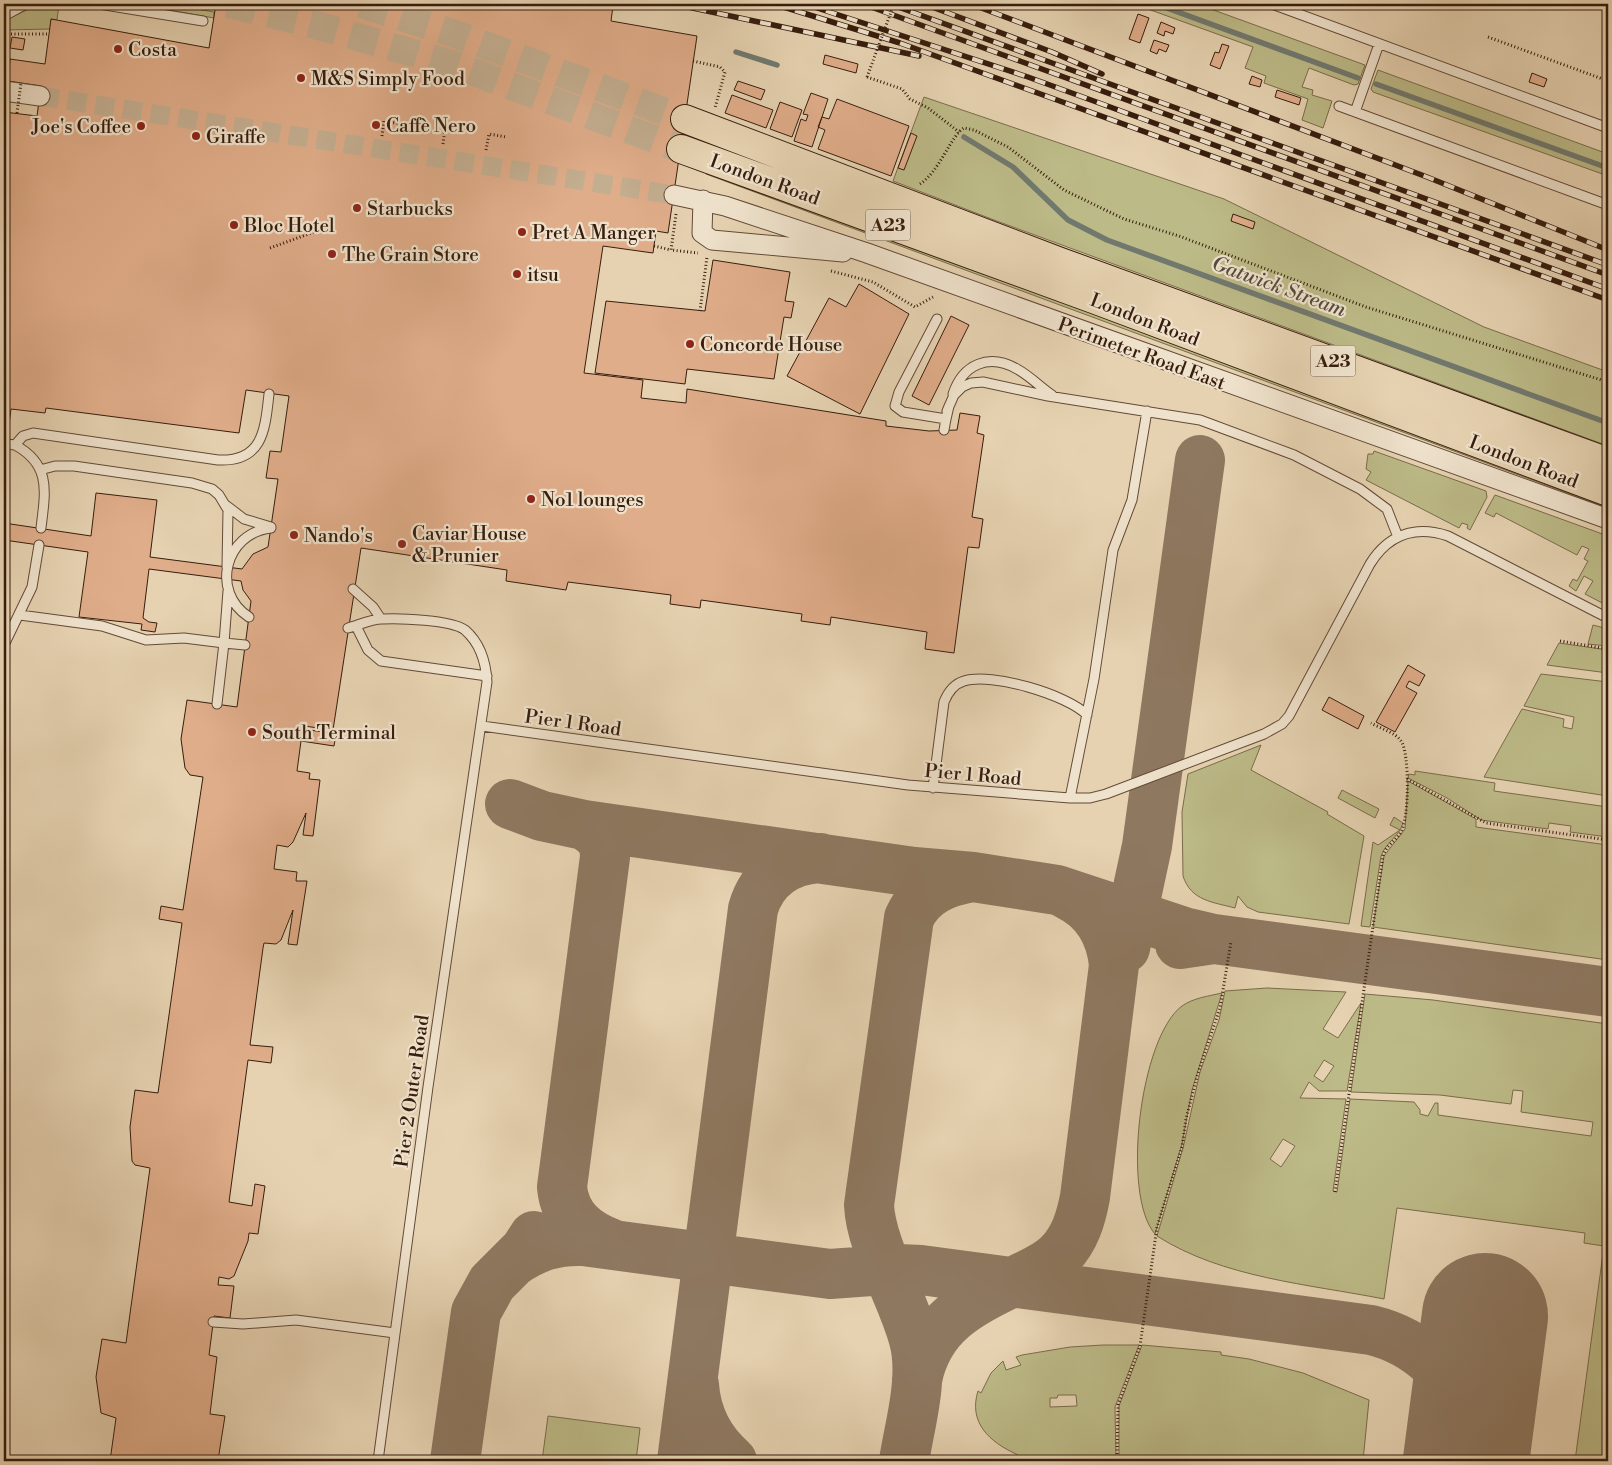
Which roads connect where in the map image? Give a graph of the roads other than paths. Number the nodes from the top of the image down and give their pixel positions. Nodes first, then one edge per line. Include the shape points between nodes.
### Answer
1 (26, 4) edge
2 (99, 4) edge
3 (1272, 4) edge
4 (4, 16) edge
5 (202, 21) dead end
6 (1379, 44) junction
7 (4, 91) edge
8 (40, 96) tunnel mouth
9 (1339, 106) dead end
10 (1355, 112) junction
11 (685, 118) tunnel mouth
12 (1608, 128) edge
13 (681, 149) tunnel mouth
14 (702, 200) junction
15 (675, 202) tunnel mouth
16 (1608, 205) edge
17 (867, 253) junction
18 (937, 319) dead end
19 (269, 394) dead end
20 (1056, 397) junction
21 (1147, 411) junction
22 (946, 415) junction
23 (944, 430) dead end
24 (1608, 462) edge
25 (40, 470) junction
26 (1608, 492) edge
27 (226, 504) junction
28 (1608, 519) edge
29 (41, 528) dead end
30 (1398, 537) junction
31 (39, 546) dead end
32 (227, 567) junction
33 (353, 589) dead end
34 (228, 590) junction
35 (20, 615) junction
36 (249, 617) dead end
37 (1608, 618) edge
38 (381, 619) junction
39 (224, 643) junction
40 (4, 646) edge
41 (245, 646) dead end
42 (486, 676) junction
43 (217, 704) dead end
44 (1087, 715) junction
45 (482, 726) junction
46 (933, 788) junction
47 (1070, 798) junction
48 (213, 1322) dead end
49 (395, 1333) junction
50 (378, 1461) edge

1 - 4 lane
2 - 5 lane
3 - 6 lane
6 - 10 lane
6 - 12 lane
7 - 8 street
9 - 10 lane
10 - 16 lane
11 - 24 main road, London Road / A23 via 1067,264
13 - 26 main road, London Road / A23 via 1105,303
14 - 15 street, Perimeter Road East
14 - 17 street, Perimeter Road East
14 - 17 street via 702,233 712,240
17 - 28 street, Perimeter Road East
18 - 22 lane via 895,406 903,412
19 - 25 lane via 260,440 251,451 238,458 218,460 28,433 10,445 33,459
20 - 21 lane
20 - 22 lane via 990,383 971,383 958,391
20 - 22 lane via 1013,367 988,362 974,365 962,375
21 - 30 lane via 1216,424 1303,459 1379,501 1391,516
21 - 44 lane via 1132,500 1113,550
22 - 23 lane
25 - 27 lane via 74,466 192,483 212,489
25 - 29 lane via 46,486
27 - 32 lane via 229,520
27 - 32 lane via 244,519 271,528 242,540 232,552
30 - 37 lane via 1424,532 1448,536
30 - 47 lane, Pier 1 Road via 1383,546 1370,564 1282,724 1264,734 1106,794
31 - 35 lane via 32,587
32 - 34 lane
33 - 38 lane via 374,607
34 - 36 lane via 235,605
34 - 39 lane
35 - 39 lane via 102,626 146,640 184,638
35 - 40 lane
38 - 42 lane via 460,627 477,646
38 - 42 lane via 352,627 372,656 381,661
39 - 41 lane
39 - 43 lane
42 - 45 lane, Pier 2 Outer Road
44 - 46 lane via 1068,700 1030,688 985,680 963,681 950,690 944,702
44 - 47 lane
45 - 46 lane, Pier 1 Road
45 - 49 lane, Pier 2 Outer Road
46 - 47 lane, Pier 1 Road
48 - 49 lane via 243,1324 296,1320
49 - 50 lane, Pier 2 Outer Road

